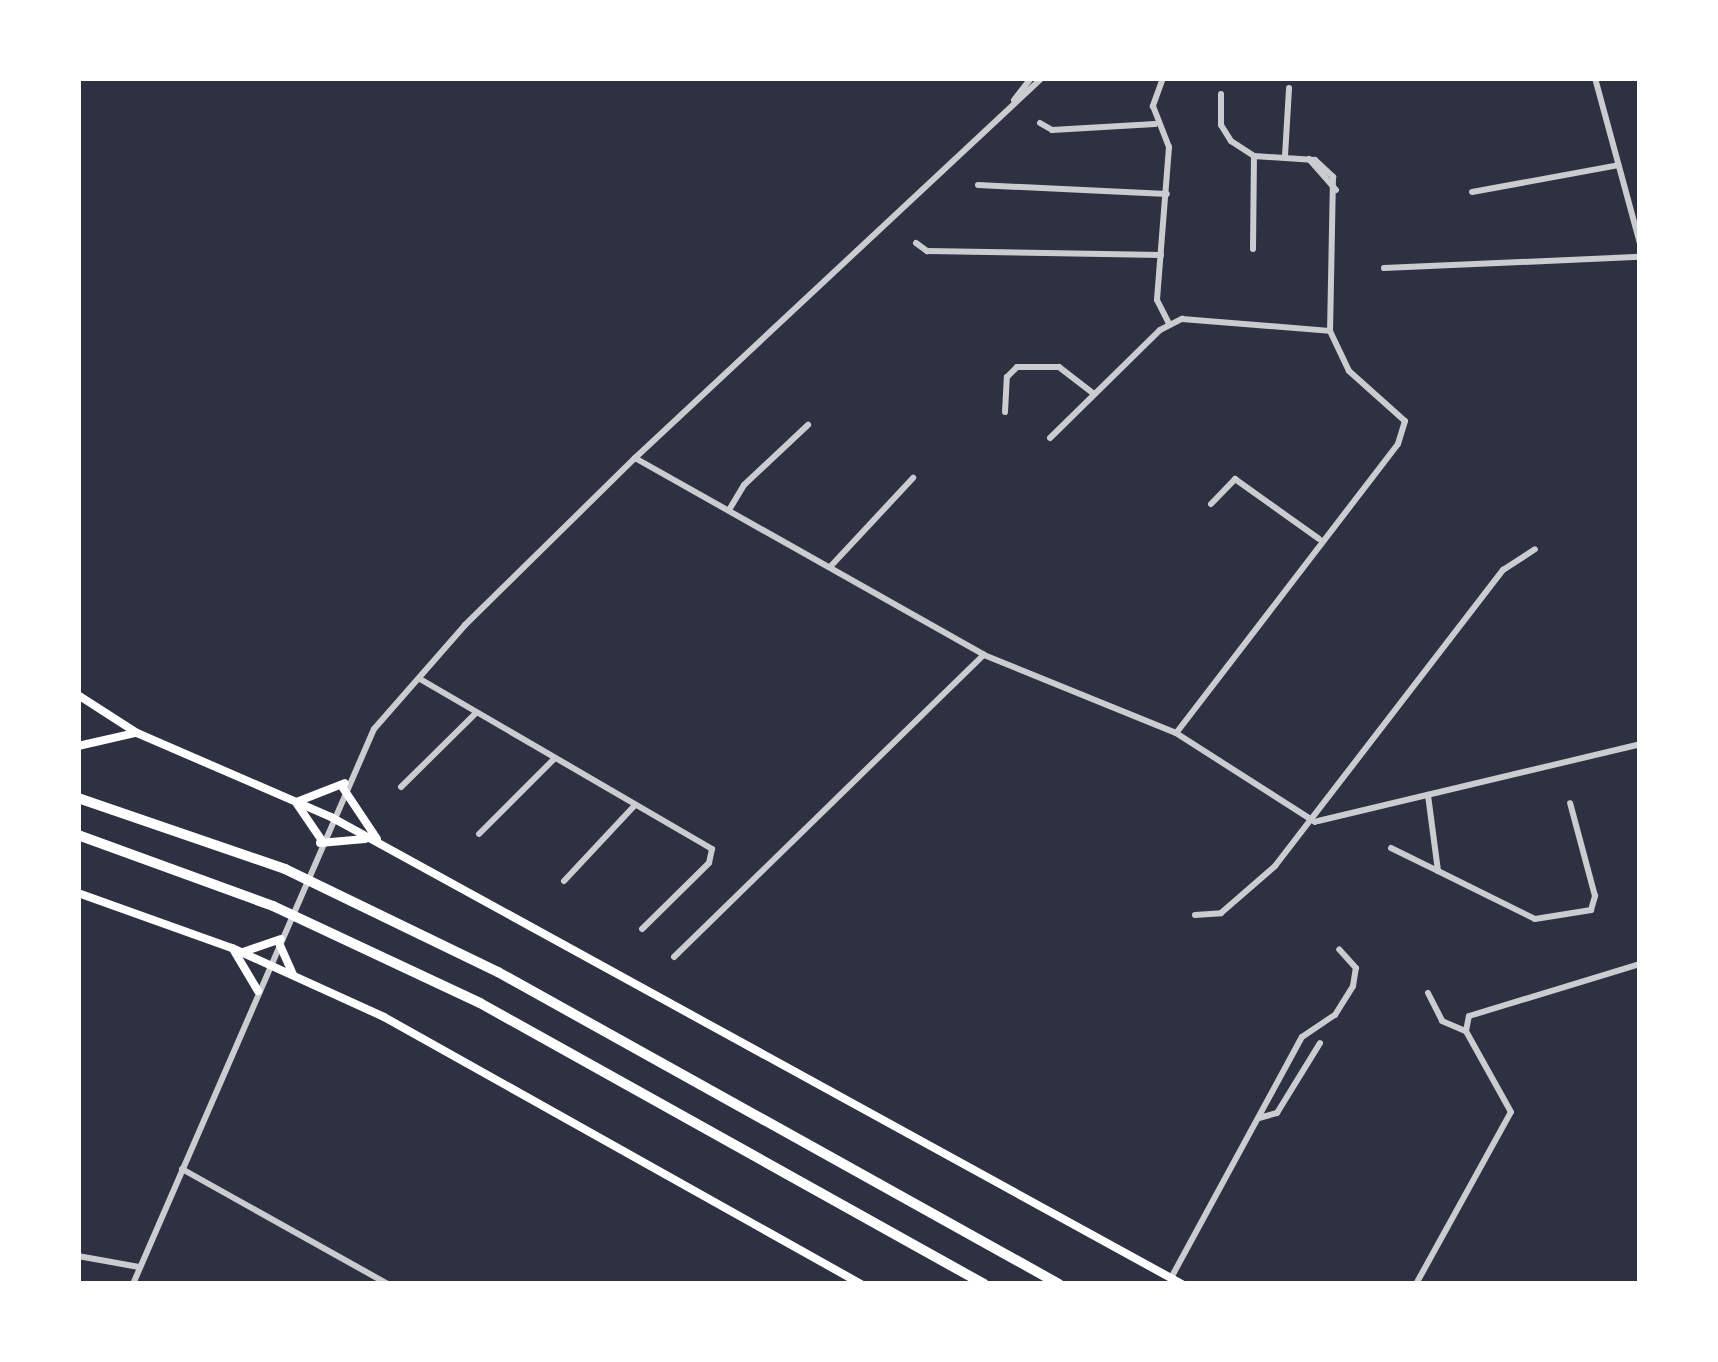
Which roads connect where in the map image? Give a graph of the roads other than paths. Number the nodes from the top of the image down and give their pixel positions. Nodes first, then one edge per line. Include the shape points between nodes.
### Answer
1 (1031, 78) edge
2 (1042, 78) edge
3 (1163, 78) edge
4 (1595, 78) edge
5 (1289, 88) dead end
6 (1221, 94) dead end
7 (1013, 104) junction
8 (1040, 123) dead end
9 (1155, 124) junction
10 (1254, 156) junction
11 (1285, 156) junction
12 (1618, 165) junction
13 (978, 184) dead end
14 (1472, 192) dead end
15 (1167, 194) junction
16 (916, 244) dead end
17 (1640, 244) edge
18 (1253, 248) dead end
19 (1161, 255) junction
20 (1640, 256) edge
21 (1384, 268) dead end
22 (1169, 324) junction
23 (1330, 331) junction
24 (1094, 394) junction
25 (1005, 412) dead end
26 (808, 425) dead end
27 (1049, 437) dead end
28 (635, 458) junction
29 (913, 478) dead end
30 (1211, 504) dead end
31 (729, 510) junction
32 (1319, 539) junction
33 (1535, 549) dead end
34 (830, 567) junction
35 (984, 655) junction
36 (419, 679) junction
37 (78, 695) edge
38 (475, 714) junction
39 (136, 733) junction
40 (1176, 733) junction
41 (1640, 744) edge
42 (78, 746) edge
43 (554, 759) junction
44 (344, 786) junction
45 (401, 787) dead end
46 (1428, 795) junction
47 (78, 798) edge
48 (294, 802) junction
49 (1570, 802) dead end
50 (635, 805) junction
51 (331, 817) junction
52 (1315, 822) junction
53 (479, 834) dead end
54 (78, 836) edge
55 (372, 839) junction
56 (320, 843) junction
57 (382, 845) junction
58 (1391, 848) dead end
59 (1438, 872) junction
60 (564, 881) dead end
61 (78, 893) edge
62 (1195, 916) dead end
63 (642, 929) dead end
64 (281, 939) junction
65 (232, 947) junction
66 (1339, 949) dead end
67 (243, 952) junction
68 (674, 957) dead end
69 (1640, 964) edge
70 (269, 966) junction
71 (294, 976) junction
72 (258, 991) junction
73 (1428, 993) dead end
74 (1466, 1031) junction
75 (1321, 1043) dead end
76 (1259, 1118) junction
77 (182, 1169) junction
78 (78, 1256) edge
79 (140, 1267) junction
80 (1171, 1278) junction
81 (133, 1284) edge
82 (388, 1284) edge
83 (861, 1284) edge
84 (984, 1284) edge
85 (1059, 1284) edge
86 (1182, 1284) edge
87 (1416, 1284) edge

1 - 7 street
2 - 7 street
3 - 9 street
4 - 12 street
5 - 11 street
6 - 10 street via 1223,133
7 - 28 street
8 - 9 street via 1090,130
9 - 15 street via 1169,147
10 - 11 street
10 - 18 street
11 - 23 street via 1326,166 1336,190
12 - 14 street
12 - 17 street
13 - 15 street
15 - 19 street
16 - 19 street via 927,251
19 - 22 street via 1157,300
20 - 21 street
22 - 23 street
22 - 24 street
23 - 32 street via 1349,371 1391,403 1405,427
24 - 25 street via 1058,367 1017,367 1007,377
24 - 27 street
26 - 31 street via 743,485
28 - 31 street
28 - 36 street
29 - 34 street
30 - 32 street via 1235,479
31 - 34 street
32 - 40 street
33 - 52 street via 1503,570
34 - 35 street
35 - 40 street
35 - 68 street
36 - 38 street
36 - 44 street via 364,742
37 - 39 main road
38 - 43 street
38 - 45 street
39 - 42 main road
39 - 48 main road
40 - 52 street
41 - 46 street
43 - 50 street
43 - 53 street
44 - 48 main road
44 - 51 street
44 - 57 main road
46 - 52 street
46 - 59 street
47 - 85 highway via 285,869 498,972
48 - 51 main road
48 - 56 main road
49 - 59 street via 1595,896 1591,910 1535,920
50 - 60 street
50 - 63 street via 713,854
51 - 55 main road
51 - 56 street
52 - 62 street via 1221,913
54 - 84 highway via 273,906 480,1004
55 - 56 main road
55 - 57 main road
56 - 64 street
57 - 80 main road
58 - 59 street
61 - 65 main road
64 - 67 main road
64 - 70 street
64 - 71 main road
65 - 67 main road
65 - 72 main road
66 - 76 street via 1356,968 1353,986 1335,1015 1302,1037
67 - 70 main road
69 - 74 street via 1478,1010
70 - 71 main road
70 - 72 street
71 - 83 main road via 469,1061
72 - 77 street
73 - 74 street via 1442,1021
74 - 87 street via 1511,1112
75 - 76 street via 1277,1114
76 - 80 street
77 - 79 street
77 - 82 street
78 - 79 street
79 - 81 street
80 - 86 main road

